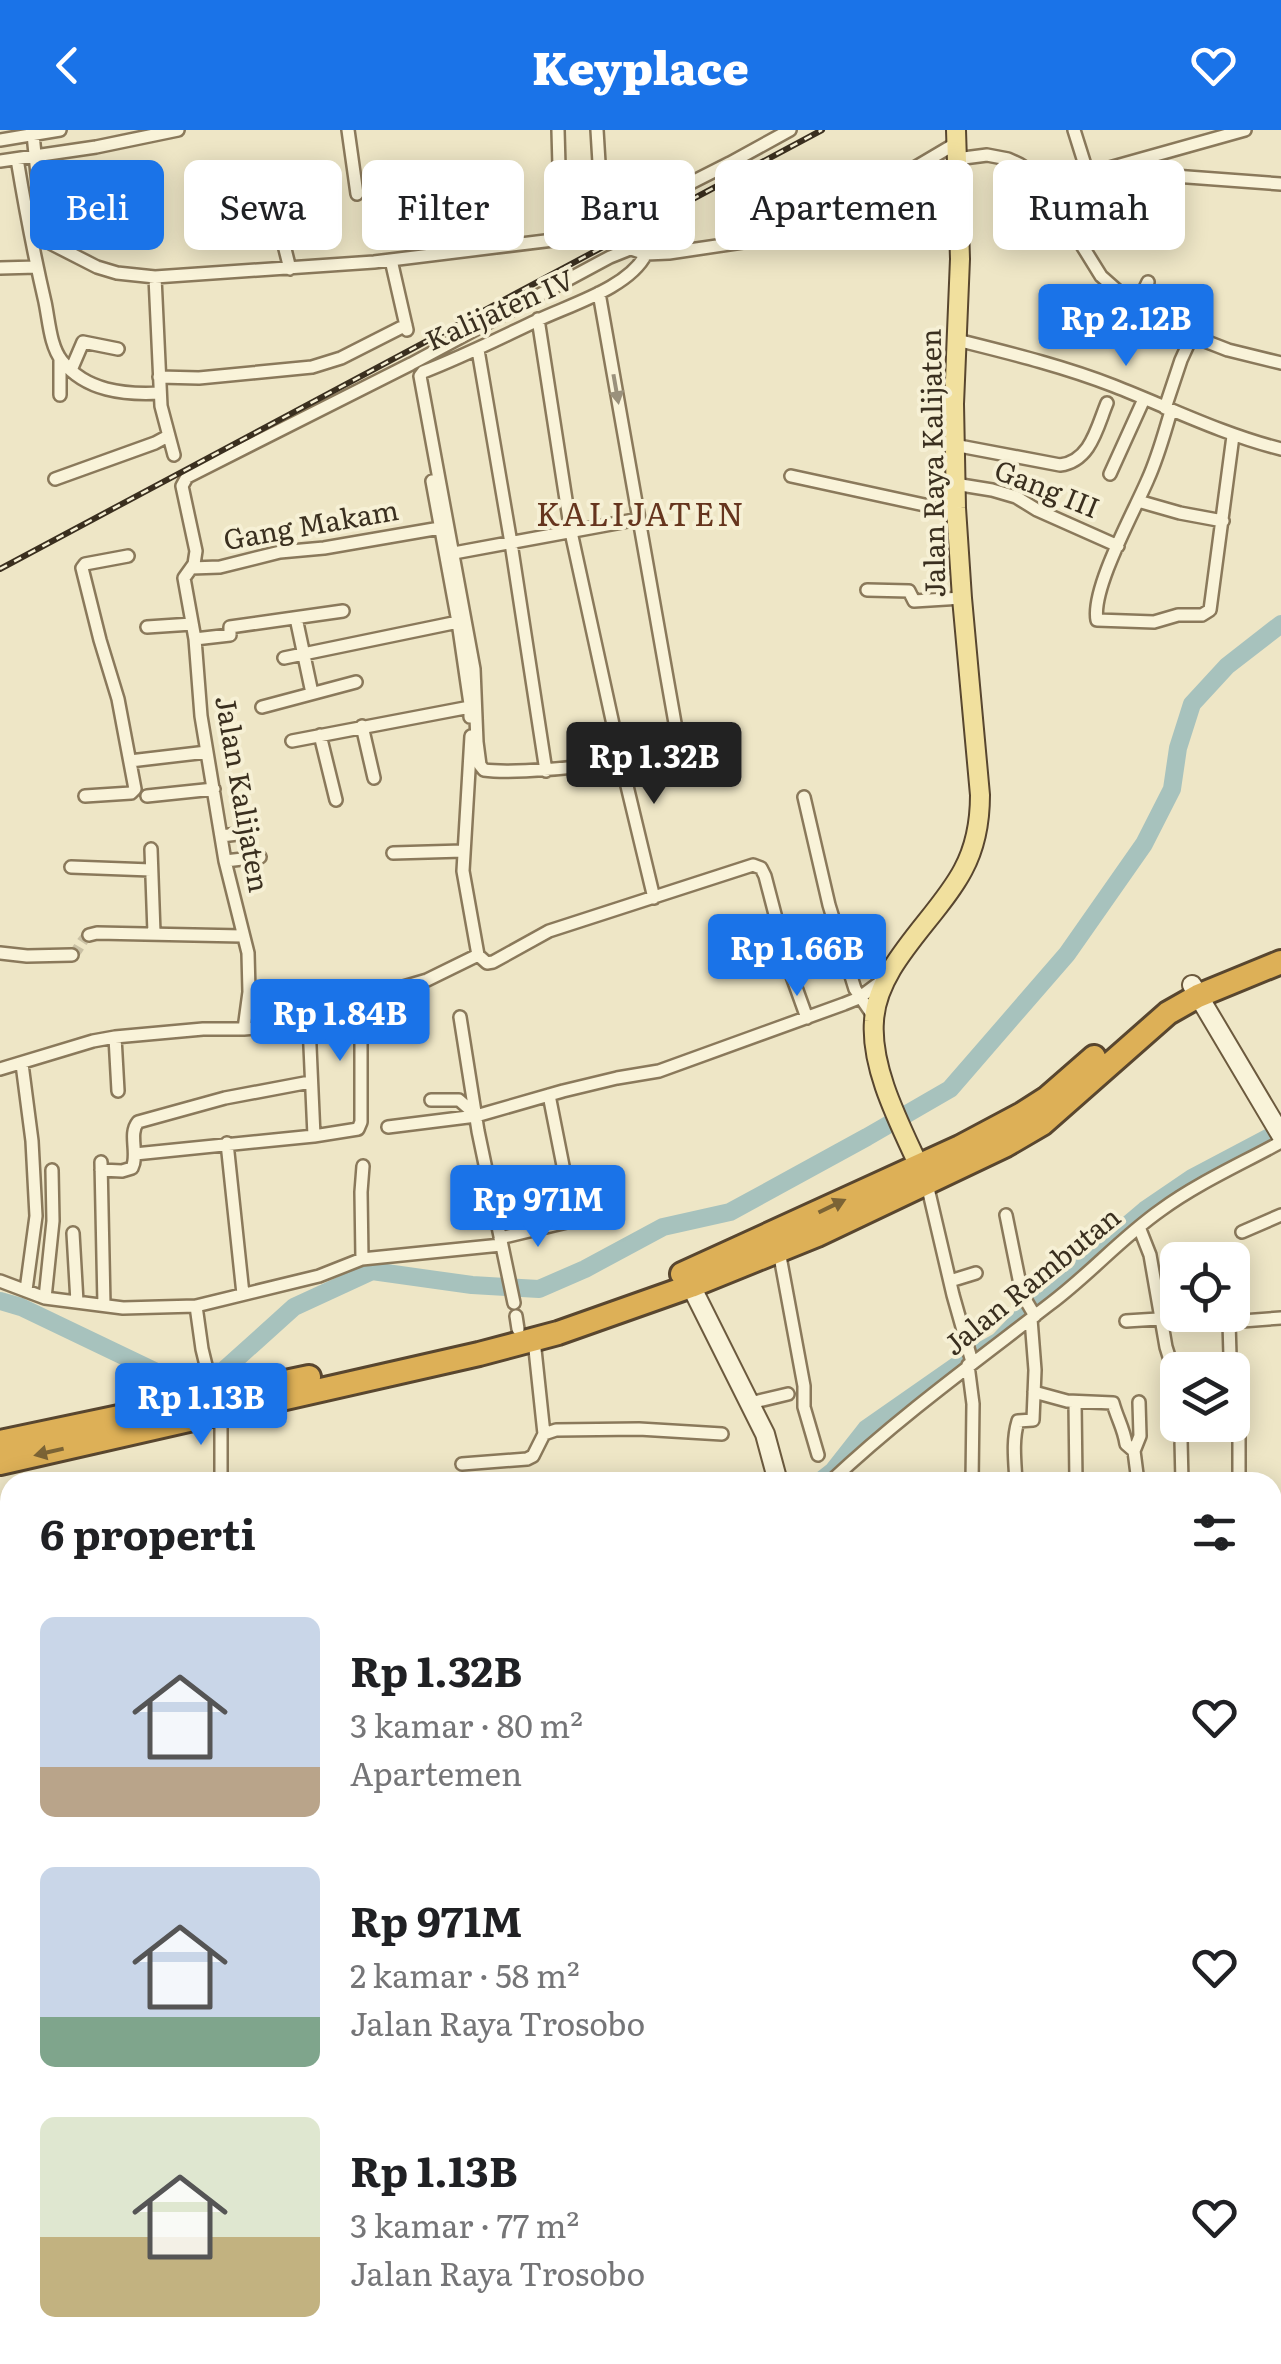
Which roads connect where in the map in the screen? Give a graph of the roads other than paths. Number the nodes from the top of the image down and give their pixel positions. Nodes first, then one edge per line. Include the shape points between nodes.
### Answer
1 (60, 130) edge
2 (178, 130) edge
3 (558, 130) edge
4 (598, 130) edge
5 (790, 130) edge
6 (1074, 130) edge
7 (1244, 130) edge
8 (349, 134) edge
9 (958, 139) edge
10 (0, 140) edge
11 (96, 140) edge
12 (30, 141) edge
13 (17, 159) junction
14 (559, 160) edge
15 (600, 160) edge
16 (1010, 160) edge
17 (0, 161) edge
18 (1185, 177) edge
19 (695, 180) edge
20 (1281, 184) edge
21 (358, 194) dead end
22 (30, 202) edge
23 (544, 240) edge
24 (40, 250) edge
25 (54, 250) edge
26 (285, 250) edge
27 (628, 250) edge
28 (633, 250) edge
29 (1085, 250) edge
30 (646, 254) junction
31 (391, 260) junction
32 (37, 267) junction
33 (0, 268) edge
34 (290, 269) junction
35 (147, 277) junction
36 (1148, 282) dead end
37 (598, 293) junction
38 (1136, 306) junction
39 (538, 319) junction
40 (957, 340) junction
41 (1190, 340) junction
42 (118, 348) dead end
43 (478, 350) junction
44 (60, 358) junction
45 (411, 364) junction
46 (1281, 364) edge
47 (73, 366) junction
48 (156, 388) junction
49 (60, 395) dead end
50 (1144, 399) junction
51 (1106, 403) dead end
52 (1168, 409) junction
53 (1233, 436) junction
54 (161, 439) junction
55 (954, 445) junction
56 (1281, 449) edge
57 (174, 455) dead end
58 (1110, 474) dead end
59 (791, 476) dead end
60 (55, 479) dead end
61 (956, 484) junction
62 (1138, 500) junction
63 (956, 508) junction
64 (639, 519) junction
65 (1223, 521) junction
66 (440, 528) junction
67 (571, 532) junction
68 (512, 542) junction
69 (1118, 546) junction
70 (454, 554) junction
71 (128, 556) dead end
72 (192, 568) junction
73 (867, 590) dead end
74 (962, 598) junction
75 (343, 611) dead end
76 (296, 618) junction
77 (458, 622) junction
78 (192, 624) junction
79 (146, 627) dead end
80 (195, 639) junction
81 (304, 654) junction
82 (284, 658) dead end
83 (356, 682) dead end
84 (312, 693) junction
85 (262, 707) dead end
86 (470, 707) junction
87 (362, 726) junction
88 (320, 735) junction
89 (292, 740) dead end
90 (208, 752) junction
91 (130, 760) junction
92 (621, 761) junction
93 (546, 771) junction
94 (374, 778) dead end
95 (214, 789) junction
96 (84, 796) dead end
97 (147, 796) dead end
98 (804, 797) dead end
99 (336, 800) dead end
100 (246, 833) dead end
101 (222, 836) junction
102 (151, 848) dead end
103 (463, 851) junction
104 (393, 853) dead end
105 (260, 857) dead end
106 (225, 861) junction
107 (71, 867) dead end
108 (151, 870) junction
109 (654, 898) junction
110 (154, 934) junction
111 (88, 935) dead end
112 (242, 936) junction
113 (1281, 948) edge
114 (784, 951) junction
115 (0, 953) edge
116 (72, 955) dead end
117 (478, 955) junction
118 (1281, 962) edge
119 (751, 970) dead end
120 (887, 977) junction
121 (1195, 990) junction
122 (860, 998) junction
123 (366, 1000) junction
124 (460, 1016) dead end
125 (874, 1017) junction
126 (806, 1018) junction
127 (310, 1024) junction
128 (244, 1030) junction
129 (115, 1037) junction
130 (22, 1064) junction
131 (0, 1069) edge
132 (310, 1082) junction
133 (118, 1091) dead end
134 (548, 1096) junction
135 (432, 1100) dead end
136 (476, 1116) junction
137 (388, 1128) dead end
138 (1279, 1134) edge
139 (314, 1136) junction
140 (227, 1143) junction
141 (135, 1154) junction
142 (363, 1166) dead end
143 (52, 1170) dead end
144 (923, 1175) junction
145 (569, 1196) dead end
146 (1281, 1215) edge
147 (1006, 1216) dead end
148 (567, 1222) dead end
149 (1139, 1227) junction
150 (1242, 1232) dead end
151 (73, 1233) dead end
152 (500, 1241) junction
153 (780, 1251) junction
154 (367, 1259) junction
155 (976, 1273) dead end
156 (0, 1281) edge
157 (950, 1281) junction
158 (691, 1286) junction
159 (26, 1290) junction
160 (244, 1294) junction
161 (45, 1298) junction
162 (78, 1302) junction
163 (104, 1305) junction
164 (196, 1306) junction
165 (1160, 1308) edge
166 (1031, 1313) junction
167 (519, 1317) junction
168 (1281, 1318) edge
169 (1160, 1319) edge
170 (1250, 1320) edge
171 (1126, 1321) dead end
172 (1164, 1332) edge
173 (1229, 1332) edge
174 (970, 1360) junction
175 (1034, 1392) junction
176 (788, 1394) dead end
177 (215, 1399) junction
178 (1076, 1402) junction
179 (1139, 1402) dead end
180 (750, 1403) junction
181 (544, 1434) junction
182 (722, 1434) dead end
183 (0, 1442) edge
184 (1134, 1452) junction
185 (818, 1455) dead end
186 (0, 1463) edge
187 (462, 1464) dead end
188 (220, 1472) edge
189 (775, 1472) edge
190 (841, 1472) edge
191 (972, 1472) edge
192 (1016, 1472) edge
193 (1076, 1472) edge
194 (1137, 1472) edge
195 (1182, 1472) edge
196 (1239, 1472) edge

1 - 12 street
2 - 11 street
3 - 14 street
4 - 15 street
5 - 19 street
6 - 7 street via 1085,165 1095,172
8 - 21 street
9 - 16 street
9 - 30 street via 798,234
9 - 40 main road, Jalan Raya Kalijaten
10 - 12 street
11 - 12 street
12 - 13 street
13 - 17 street
13 - 22 street
18 - 20 street
23 - 31 street
24 - 32 street
25 - 35 street
26 - 34 street
27 - 45 street
28 - 30 street
29 - 38 street via 1101,276
30 - 37 street, Kalijaten IV
31 - 34 street
31 - 48 street via 406,327 312,368
32 - 33 street
32 - 44 street
34 - 35 street
35 - 48 street via 159,322
36 - 38 street
37 - 39 street, Kalijaten IV
37 -> 64 street
38 - 41 street
39 - 43 street, Kalijaten IV
39 - 67 street
40 - 50 street
40 - 55 main road, Jalan Raya Kalijaten
41 - 46 street
41 - 52 street
42 - 47 street via 83,342
43 - 68 street
43 - 70 street, Kalijaten IV via 420,376
44 - 47 street
44 - 49 street
45 - 66 street
45 - 72 street, Jalan Kalijaten via 187,477 182,486 196,551
47 - 48 street via 108,390
48 - 54 street
50 - 52 street
50 - 58 street
51 - 55 street via 1087,450 1069,464
52 - 53 street
52 - 62 street
53 - 56 street
53 - 65 street
54 - 57 street
54 - 60 street
55 - 61 main road, Jalan Raya Kalijaten
59 - 63 street
61 - 63 main road, Jalan Raya Kalijaten
61 - 69 street, Gang III via 1016,497
62 - 65 street
62 - 69 street
63 - 74 main road, Jalan Raya Kalijaten
64 - 67 street
64 - 92 street via 678,740
65 - 69 street via 1212,602 1202,614 1154,622 1097,620 1097,597
66 - 72 street, Gang Makam
66 - 77 street
67 - 68 street
67 - 92 street
68 - 70 street
68 - 93 street
70 - 93 street via 475,680 480,765 488,772
71 - 91 street via 82,568
72 - 78 street, Jalan Kalijaten via 184,578
73 - 74 street via 909,591 916,601
74 - 120 main road, Jalan Raya Kalijaten via 980,795 976,839 962,873
75 - 76 street
76 - 80 street
76 - 81 street
77 - 81 street
77 - 86 street
78 - 79 street
78 - 80 street, Jalan Kalijaten
80 - 90 street, Jalan Kalijaten
81 - 82 street
81 - 84 street
83 - 84 street
84 - 85 street
86 - 87 street
86 - 103 street
87 - 88 street
87 - 94 street
88 - 89 street
88 - 99 street
90 - 91 street
90 - 95 street, Jalan Kalijaten
91 - 96 street via 133,792
92 - 93 street
92 - 109 street
95 - 97 street
95 - 101 street, Jalan Kalijaten
98 - 122 street
100 - 101 street
101 - 106 street, Jalan Kalijaten
102 - 108 street
103 - 104 street
103 - 117 street
105 - 106 street
106 - 112 street, Jalan Kalijaten
107 - 108 street
108 - 110 street
109 - 114 street via 759,867
109 - 117 street via 549,931 494,962
110 - 111 street
110 - 112 street
112 - 128 street, Jalan Kalijaten via 249,992
113 - 121 highway
114 - 119 street via 750,958
114 - 126 street
115 - 116 street
117 - 123 street
118 - 121 highway
120 - 122 street
120 - 125 main road, Jalan Raya Kalijaten
121 - 138 street
121 - 144 highway via 1042,1124
122 - 125 street
122 - 126 street
123 - 127 street
123 - 139 street via 360,1125 354,1132
124 - 136 street
125 - 144 main road via 892,1106
126 - 134 street via 659,1071
127 - 128 street
127 - 132 street
128 - 129 street
129 - 130 street
129 - 133 street
130 - 131 street
130 - 159 street via 36,1216
132 - 139 street
132 - 141 street via 138,1122
134 - 136 street
134 - 145 street
135 - 136 street via 460,1100
136 - 137 street
136 - 152 street
138 - 149 street, Jalan Rambutan
139 - 140 street
140 - 141 street
140 - 160 street
141 - 163 street via 130,1170 101,1166
142 - 154 street
143 - 161 street
144 - 153 highway
144 - 157 street
167 -> 144 highway via 566,1316
146 - 150 street
147 - 166 street
148 - 152 street
149 - 165 street
149 - 166 street, Jalan Rambutan via 1075,1285
151 - 162 street
152 - 154 street
152 - 167 street
153 - 158 highway
153 - 185 street
154 - 160 street
155 - 157 street
156 - 159 street
157 - 174 street
158 - 167 highway via 599,1320
158 - 180 street
159 - 161 street
160 - 164 street
161 - 162 street
162 - 163 street
163 - 164 street
164 - 177 street
166 - 174 street, Jalan Rambutan
166 - 175 street
167 - 177 highway
167 - 181 street
168 - 170 street
169 - 171 street
172 - 195 street
173 - 196 street via 1230,1356 1239,1366
174 - 190 street, Jalan Rambutan
174 - 191 street
175 - 178 street
175 - 192 street via 1033,1420 1016,1426
176 - 180 street
177 - 183 highway
177 -> 186 highway
177 - 188 street
178 - 184 street via 1113,1402
178 - 193 street
179 - 184 street
180 - 189 street
181 - 182 street
181 - 187 street via 527,1459
184 - 194 street

